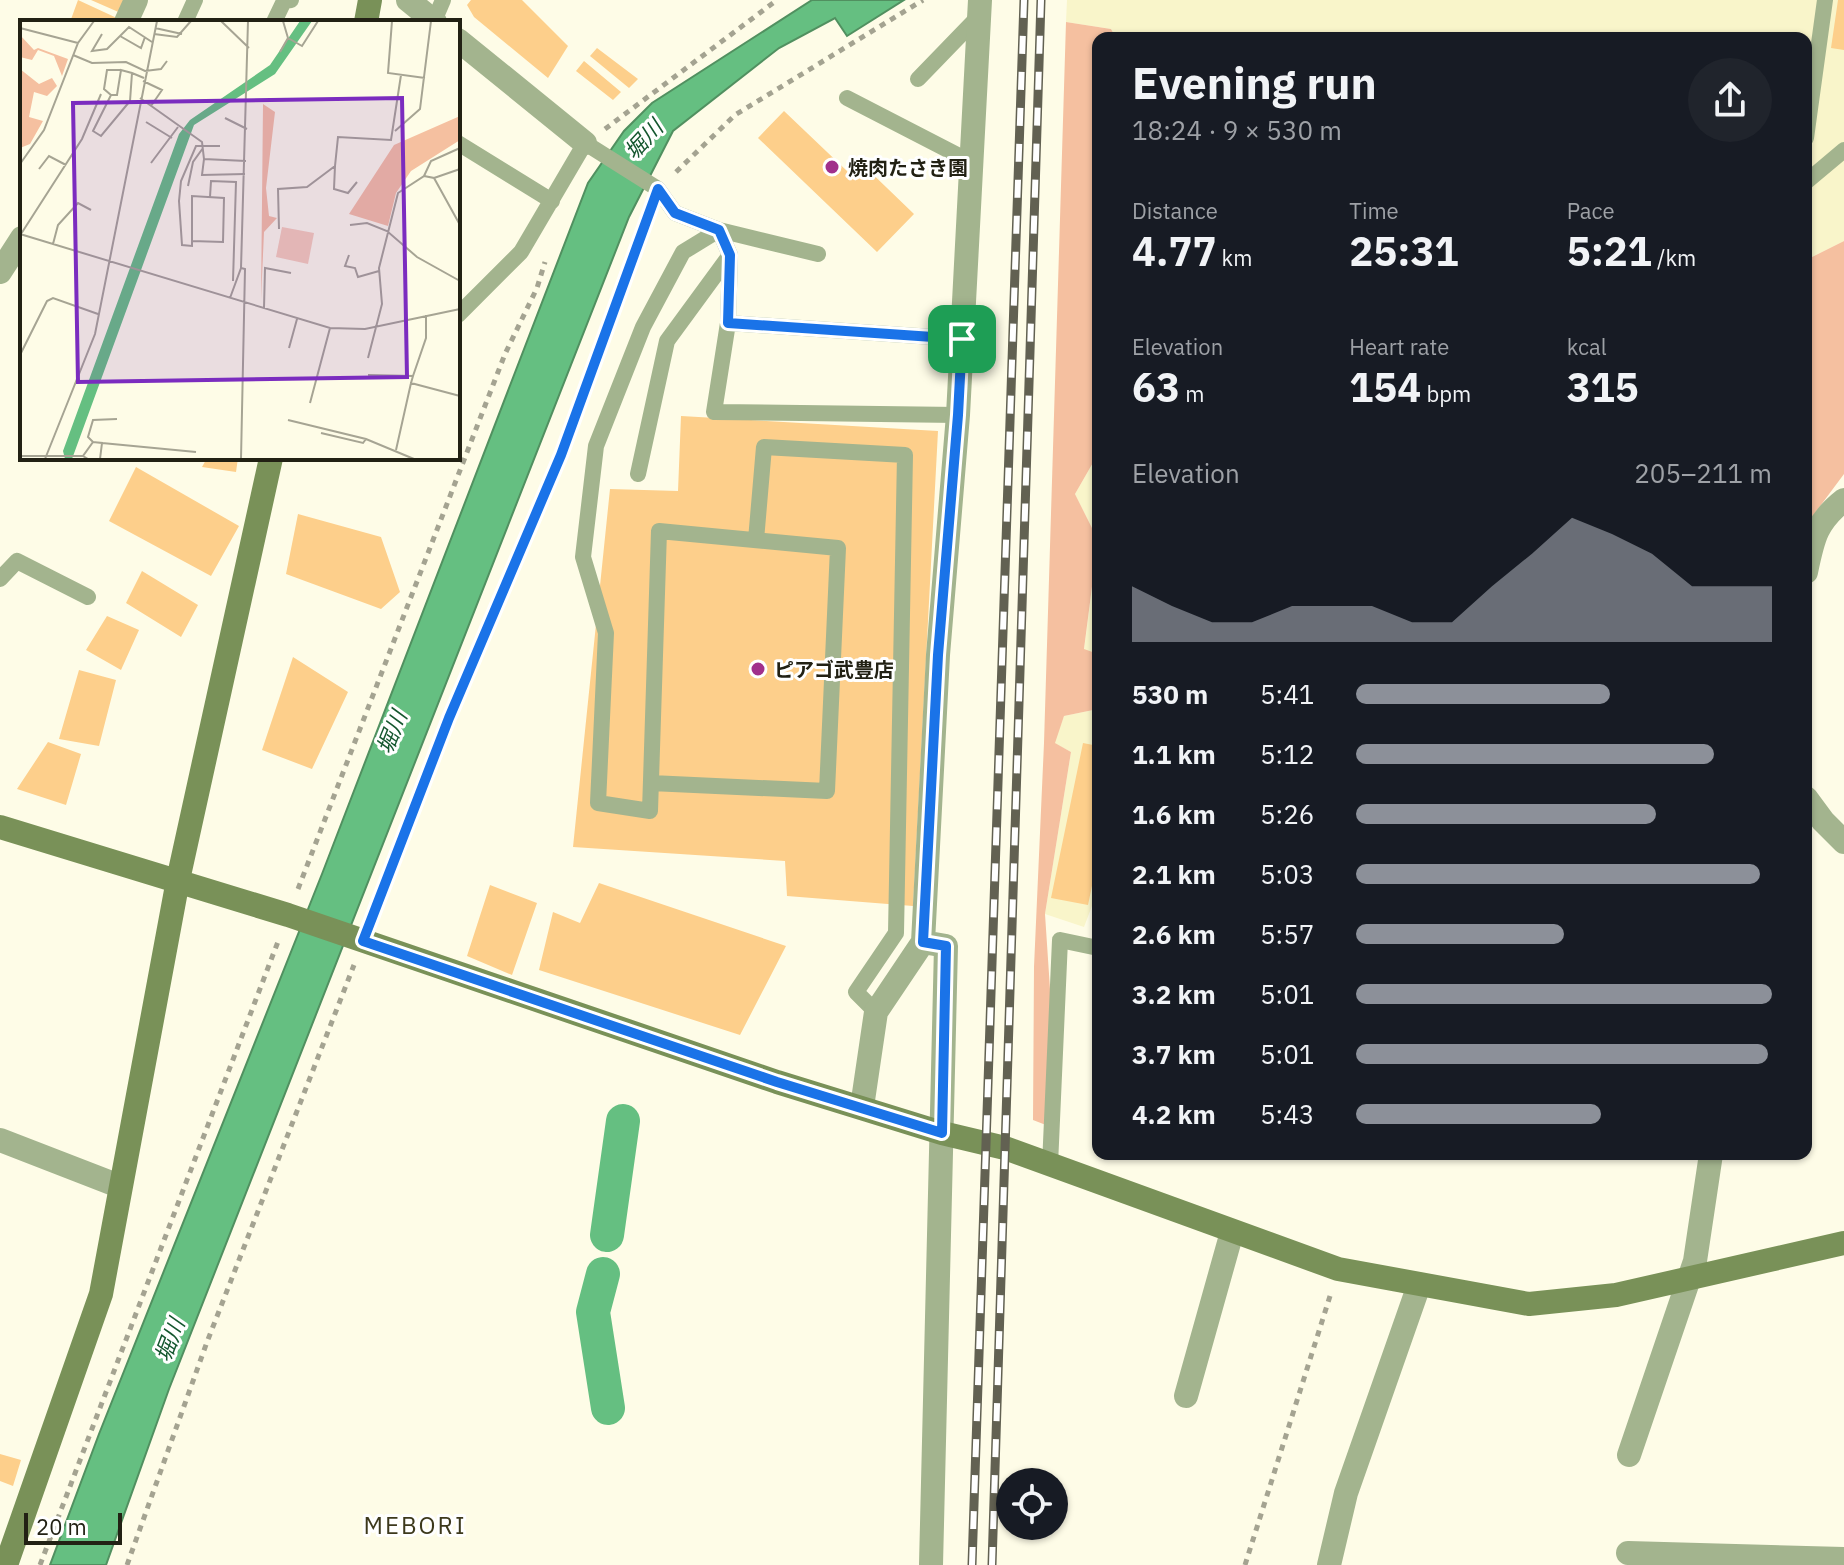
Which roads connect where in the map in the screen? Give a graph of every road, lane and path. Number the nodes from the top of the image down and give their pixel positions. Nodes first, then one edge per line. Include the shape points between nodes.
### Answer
1 (136, 0) edge
2 (195, 0) edge
3 (291, 0) edge
4 (370, 0) edge
5 (408, 0) edge
6 (777, 0) edge
7 (923, 0) edge
8 (1825, 0) edge
9 (980, 8) edge
10 (437, 14) edge
11 (127, 20) edge
12 (186, 20) edge
13 (275, 20) edge
14 (366, 20) edge
15 (460, 42) edge
16 (918, 79) dead end
17 (1812, 94) edge
18 (847, 98) dead end
19 (585, 143) junction
20 (460, 144) edge
21 (1844, 150) edge
22 (973, 163) junction
23 (1812, 177) edge
24 (658, 189) junction
25 (552, 201) junction
26 (719, 230) junction
27 (20, 241) edge
28 (818, 254) dead end
29 (730, 255) junction
30 (547, 259) dead end
31 (0, 272) edge
32 (460, 313) edge
33 (728, 323) junction
34 (962, 339) junction
35 (958, 415) junction
36 (271, 460) edge
37 (638, 474) dead end
38 (1844, 500) edge
39 (756, 540) junction
40 (1812, 544) edge
41 (0, 579) edge
42 (88, 597) dead end
43 (651, 783) junction
44 (1812, 806) edge
45 (0, 827) edge
46 (1844, 842) edge
47 (178, 880) junction
48 (288, 915) junction
49 (363, 941) junction
50 (923, 942) junction
51 (1092, 947) edge
52 (876, 1012) junction
53 (862, 1107) junction
54 (942, 1133) junction
55 (0, 1140) edge
56 (1710, 1160) edge
57 (1050, 1165) junction
58 (119, 1186) junction
59 (1232, 1232) junction
60 (1844, 1243) edge
61 (1338, 1269) junction
62 (1689, 1277) junction
63 (1419, 1285) junction
64 (1186, 1396) dead end
65 (1629, 1455) dead end
66 (1628, 1553) dead end
67 (1844, 1559) edge
68 (6, 1565) edge
69 (40, 1565) edge
70 (127, 1565) edge
71 (931, 1565) edge
72 (1245, 1565) edge
73 (1329, 1565) edge

1 - 11 street
2 - 12 lane
3 - 13 lane via 284,1
4 - 14 street
5 - 10 street
6 - 19 path
7 - 24 path via 735,115
8 - 17 lane
9 - 16 lane
9 - 22 street
15 - 19 street
18 - 22 lane
19 - 24 lane
19 - 25 lane
20 - 25 lane
21 - 23 lane
22 - 34 street
24 - 26 lane via 675,213
24 - 49 path via 561,455 449,718
25 - 32 lane via 521,252
26 - 28 lane
26 - 29 lane
26 - 43 lane via 683,252 643,327 596,446 583,557 606,633 598,803 650,811
27 - 31 street
29 - 33 lane
29 - 37 lane via 667,341
30 - 48 path via 505,354
33 - 34 lane
33 - 35 lane via 714,412
34 - 35 street
35 - 50 street via 938,655
36 - 47 street
38 - 40 street via 1828,513
39 - 43 lane via 659,531
39 - 43 lane via 838,548 827,791
39 - 52 lane via 764,447 905,455 896,933 856,992
41 - 42 lane via 17,561
44 - 46 street
45 - 47 street
47 - 48 street
47 - 58 street
48 - 49 street
48 - 69 path
49 - 53 street
49 - 70 path via 207,1342
50 - 52 street
50 - 54 street via 946,946
51 - 57 lane via 1060,940
52 - 53 street
53 - 54 street
54 - 57 street
54 - 71 street
55 - 58 street
56 - 62 street
57 - 59 street
58 - 68 street via 101,1294
59 - 61 street
59 - 64 street
60 - 62 street
61 - 63 street
61 - 72 path
62 - 63 street via 1616,1295 1529,1304
62 - 65 street
63 - 73 street via 1346,1493
66 - 67 street

